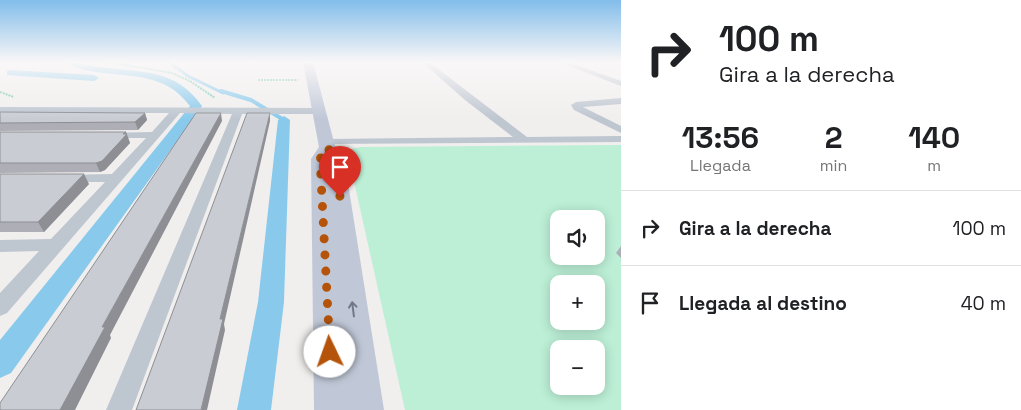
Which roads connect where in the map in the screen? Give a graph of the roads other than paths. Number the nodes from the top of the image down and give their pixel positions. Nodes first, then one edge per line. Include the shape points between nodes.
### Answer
1 (312, 81) edge
2 (448, 81) edge
3 (621, 101) edge
4 (0, 110) edge
5 (177, 111) junction
6 (228, 111) junction
7 (318, 111) junction
8 (621, 130) edge
9 (97, 135) edge
10 (155, 135) junction
11 (621, 139) edge
12 (524, 140) junction
13 (326, 144) junction
14 (49, 178) edge
15 (117, 178) junction
16 (55, 245) junction
17 (0, 246) edge
18 (0, 307) edge
19 (119, 410) edge
20 (333, 410) edge
21 (365, 410) edge

1 - 7 main road
2 - 12 street
3 - 8 street via 576,105
4 - 5 street
5 - 6 street
5 - 10 street
6 - 7 street
6 - 19 street
7 - 13 main road
9 - 10 street
10 - 15 street
11 - 12 street
12 - 13 street
13 - 20 main road via 320,159
21 -> 13 main road via 335,158
14 - 15 street
15 - 16 street
16 - 17 street
16 - 18 street

